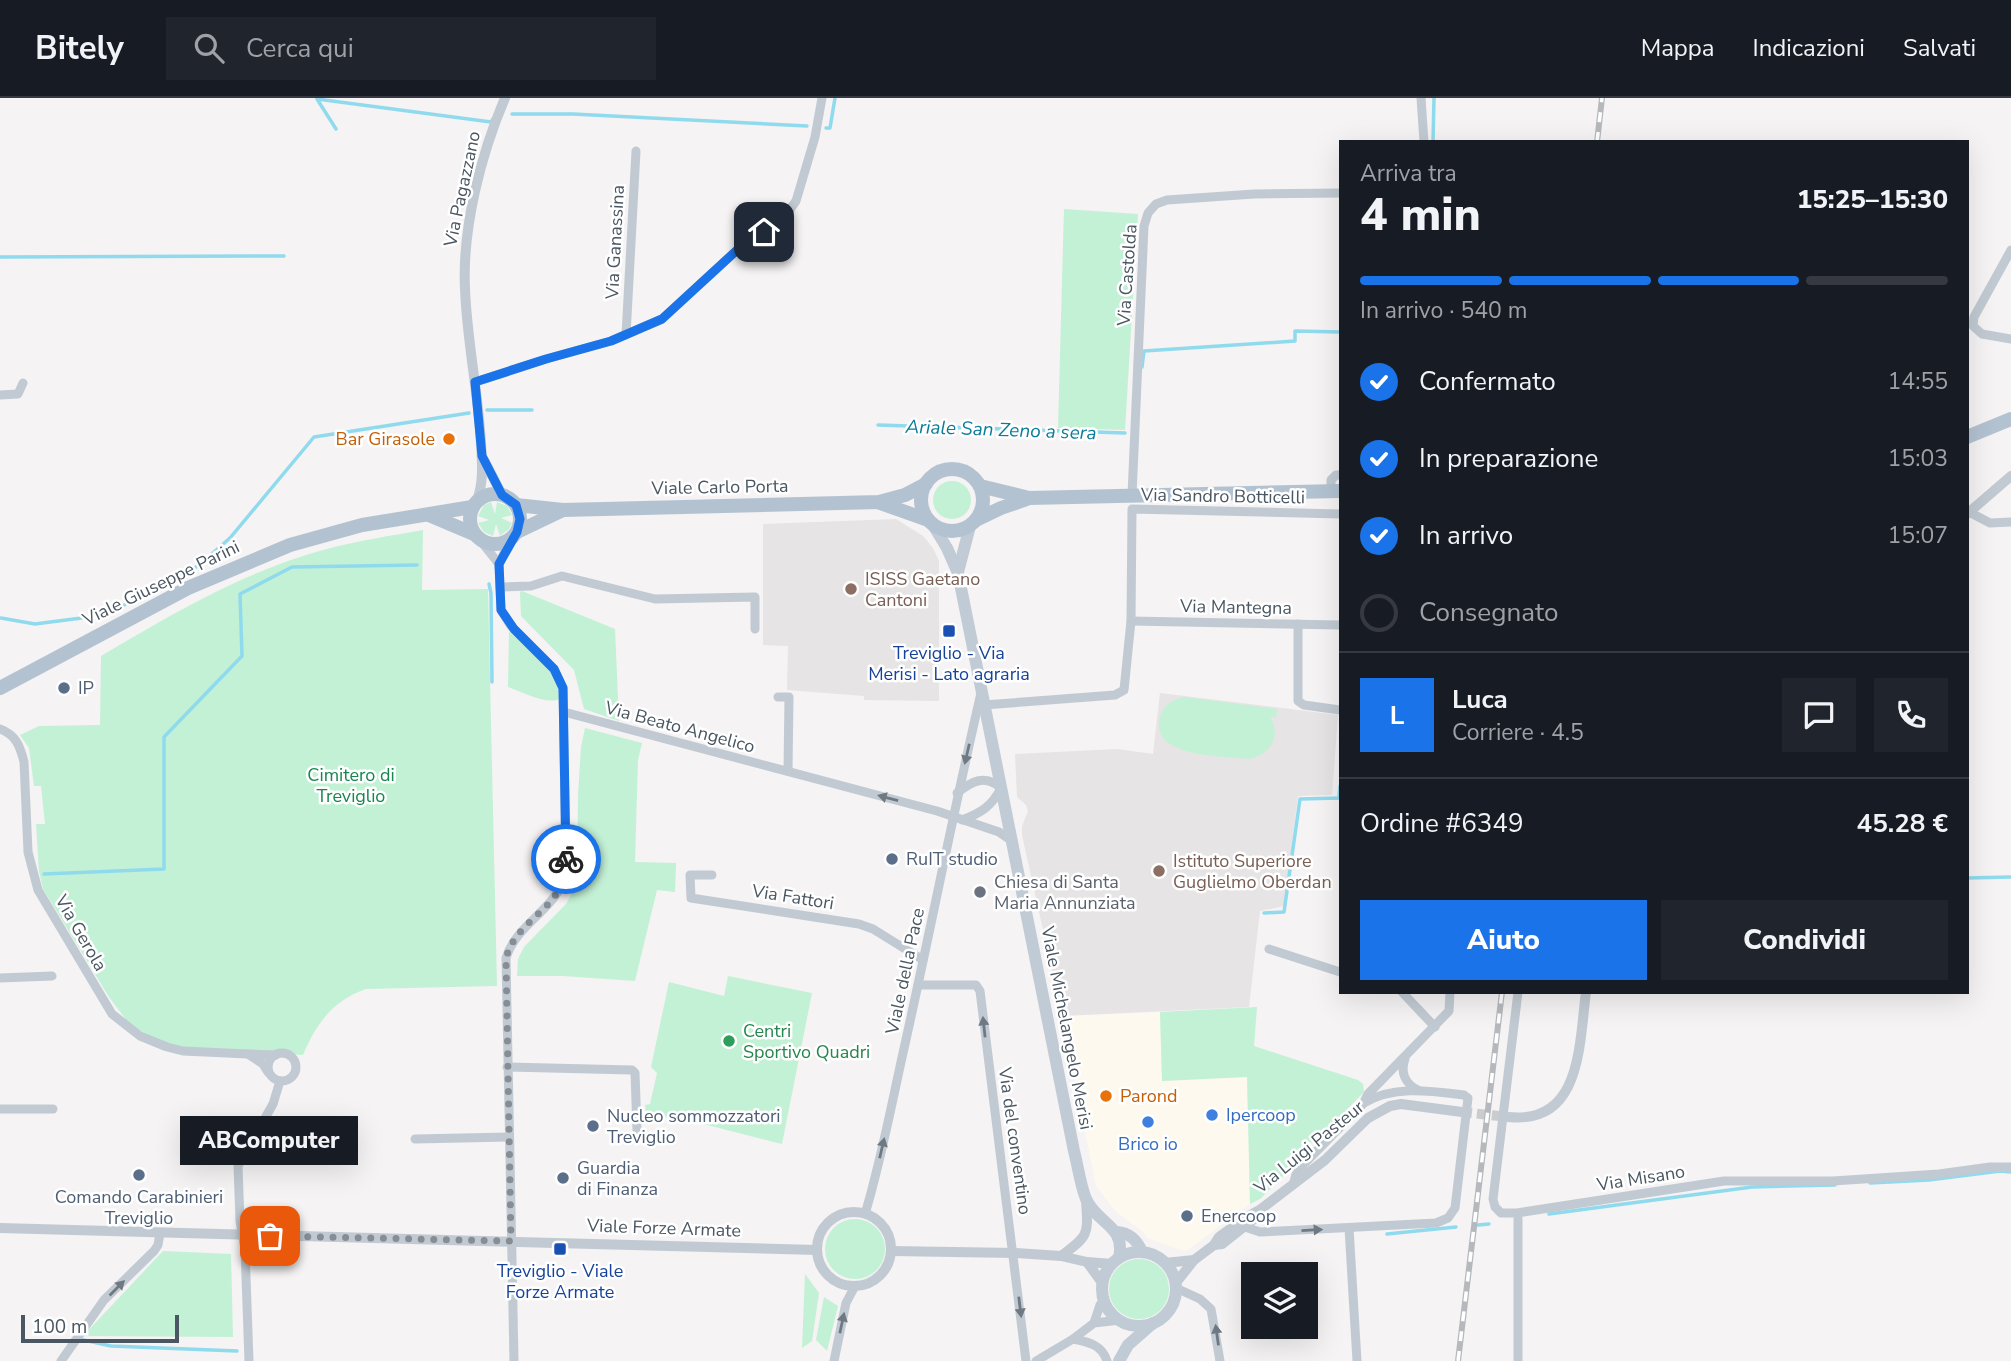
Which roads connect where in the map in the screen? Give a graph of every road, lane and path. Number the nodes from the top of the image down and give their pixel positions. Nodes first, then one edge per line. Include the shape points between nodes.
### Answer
1 (505, 98) edge
2 (822, 98) edge
3 (1421, 98) edge
4 (1424, 140) edge
5 (636, 151) dead end
6 (1339, 193) edge
7 (2011, 250) edge
8 (626, 335) junction
9 (2011, 340) edge
10 (475, 382) junction
11 (23, 383) dead end
12 (0, 395) edge
13 (2011, 419) edge
14 (1969, 436) edge
15 (482, 456) junction
16 (1339, 475) edge
17 (2011, 476) edge
18 (926, 484) junction
19 (980, 486) junction
20 (1336, 491) edge
21 (502, 495) junction
22 (1132, 495) junction
23 (1030, 498) junction
24 (879, 502) junction
25 (475, 503) junction
26 (516, 505) junction
27 (563, 510) junction
28 (1969, 512) edge
29 (1969, 513) edge
30 (428, 514) junction
31 (1339, 514) edge
32 (931, 522) junction
33 (2011, 522) edge
34 (973, 523) junction
35 (514, 535) junction
36 (477, 537) junction
37 (499, 564) junction
38 (958, 573) junction
39 (499, 587) junction
40 (1131, 621) junction
41 (1298, 624) junction
42 (1339, 625) edge
43 (755, 629) dead end
44 (0, 688) edge
45 (981, 691) junction
46 (778, 697) dead end
47 (984, 705) junction
48 (1339, 710) edge
49 (564, 712) junction
50 (0, 729) edge
51 (788, 771) junction
52 (1001, 788) junction
53 (957, 793) junction
54 (958, 819) junction
55 (1012, 841) junction
56 (712, 875) dead end
57 (1269, 949) dead end
58 (923, 960) junction
59 (1339, 972) edge
60 (52, 976) dead end
61 (0, 978) edge
62 (918, 985) junction
63 (1404, 994) edge
64 (1450, 994) edge
65 (1518, 994) edge
66 (1586, 994) edge
67 (1434, 1027) junction
68 (248, 1054) junction
69 (276, 1055) junction
70 (1405, 1057) junction
71 (507, 1067) junction
72 (269, 1073) junction
73 (279, 1081) junction
74 (1420, 1091) junction
75 (1364, 1102) junction
76 (1466, 1108) junction
77 (0, 1109) edge
78 (53, 1109) dead end
79 (1506, 1114) junction
80 (637, 1130) dead end
81 (509, 1137) junction
82 (415, 1139) dead end
83 (2011, 1167) edge
84 (1293, 1185) junction
85 (1086, 1199) junction
86 (1261, 1209) junction
87 (865, 1214) junction
88 (1518, 1219) dead end
89 (1245, 1227) junction
90 (0, 1228) edge
91 (1349, 1228) junction
92 (1117, 1232) junction
93 (160, 1233) junction
94 (243, 1235) junction
95 (511, 1241) junction
96 (1214, 1245) junction
97 (817, 1250) junction
98 (891, 1251) junction
99 (1142, 1252) junction
100 (1015, 1253) junction
101 (1062, 1256) junction
102 (1194, 1260) junction
103 (1116, 1261) junction
104 (1087, 1262) junction
105 (1165, 1263) junction
106 (1102, 1284) junction
107 (855, 1286) junction
108 (1176, 1286) junction
109 (1104, 1301) junction
110 (1124, 1322) junction
111 (1153, 1322) junction
112 (1094, 1323) junction
113 (1073, 1339) junction
114 (1128, 1346) junction
115 (61, 1361) edge
116 (249, 1361) edge
117 (514, 1361) edge
118 (834, 1361) edge
119 (1027, 1361) edge
120 (1036, 1361) edge
121 (1107, 1361) edge
122 (1119, 1361) edge
123 (1220, 1361) edge
124 (1357, 1361) edge
125 (1518, 1361) edge

1 - 10 street, Via Pagazzano via 491,131 467,239 465,287
2 - 8 street via 804,177 788,212 736,251 662,319
3 - 4 street
5 - 8 street, Via Ganassina
6 - 22 street, Via Castolda via 1184,198 1156,204 1148,213 1143,226
7 - 9 street via 1974,317 1973,327 1982,334
8 - 10 street
10 - 15 street, Via Pagazzano
11 - 12 street via 18,394
13 - 14 main road
15 - 21 street, Via Pagazzano
15 - 25 street, Via Pagazzano via 481,489
16 - 20 street via 1331,480
17 - 28 street
18 - 19 main road, Viale Carlo Porta via 949,469 967,473
18 - 24 main road, Viale Carlo Porta
18 - 32 main road via 921,502
19 - 23 main road
19 - 34 main road via 983,503
20 - 22 main road
21 - 25 main road via 489,494
21 - 26 main road, Viale Carlo Porta
22 - 23 main road
23 - 34 main road
24 - 27 main road, Viale Carlo Porta
24 - 32 main road, Viale Carlo Porta
25 - 30 main road, Viale Giuseppe Parini
25 - 36 main road via 469,521
26 - 27 main road, Viale Carlo Porta
26 - 35 main road via 520,519
27 - 35 main road, Viale Carlo Porta
29 - 33 street via 1990,523
30 - 36 main road
30 - 44 main road, Viale Giuseppe Parini via 325,533 257,558 188,588
31 - 40 street, Via Sandro Botticelli via 1132,509
32 - 34 main road, Viale Carlo Porta via 955,531
32 - 38 main road, Viale Michelangelo Merisi
34 - 38 main road, Viale Michelangelo Merisi
35 - 36 main road, Viale Carlo Porta via 495,545
35 - 37 street
36 - 37 street
37 - 39 street
38 - 45 main road, Viale Michelangelo Merisi
39 - 43 street via 531,586 562,576 655,599 755,597
39 - 49 street via 504,617 559,677
40 - 41 street, Via Mantegna
40 - 47 street, Via Sandro Botticelli via 1126,683 1120,694
41 - 42 street, Via Mantegna
41 - 48 street via 1298,701
45 - 47 main road, Viale Michelangelo Merisi
45 -> 53 street, Viale della Pace
46 - 51 street via 789,697
47 - 52 main road, Viale Michelangelo Merisi
49 - 51 street, Via Beato Angelico
49 - 71 street via 566,874 558,894 508,951
50 - 68 street, Via Gerola via 10,733 21,749 28,852 38,890 112,1014 140,1036 167,1047
54 -> 51 street, Via Beato Angelico
52 - 53 street via 993,781 978,780
52 - 54 street via 986,810
52 - 55 main road, Viale Michelangelo Merisi
53 - 54 street, Viale della Pace
54 - 55 street
54 - 58 street, Viale della Pace
55 - 85 main road, Viale Michelangelo Merisi
56 - 58 street, Via Fattori via 690,875 691,898 859,923
57 - 59 street
58 - 62 street, Viale della Pace
60 - 61 street
87 -> 62 street, Viale della Pace
100 -> 62 street, Via del conventino via 979,988
63 - 67 street
64 - 67 street via 1449,1011
65 - 79 street, Via Misano
66 - 79 street via 1576,1066 1567,1090 1555,1104 1535,1115
67 - 70 street
68 - 69 street, Via Gerola
68 - 72 street
69 - 72 street via 270,1060
69 - 73 street via 287,1054 295,1063 292,1076
70 - 74 street via 1404,1078
70 - 75 street
71 - 80 street via 632,1070
71 - 81 street
72 - 73 street
73 - 94 street via 273,1104 238,1166
74 - 75 street via 1385,1093
74 - 76 street via 1464,1095
75 - 84 street via 1297,1171
76 - 84 street, Via Luigi Pasteur via 1390,1106 1368,1118
76 - 91 street via 1455,1209 1447,1218 1436,1223
77 - 78 street
79 - 83 street, Via Misano via 1493,1199 1505,1214 1724,1181 1833,1181
81 - 82 street
81 - 95 street
84 - 86 street, Via Luigi Pasteur
85 - 92 main road, Viale Michelangelo Merisi
85 - 101 street via 1087,1231
86 - 89 street, Via Luigi Pasteur
86 - 96 street, Via Luigi Pasteur
87 - 97 street via 847,1213 832,1220 821,1233
87 - 98 street via 884,1228
88 - 125 street
89 -> 91 street via 1259,1232
89 - 96 street, Via Luigi Pasteur
90 - 93 street, Viale Forze Armate
91 - 124 street
92 - 99 main road, Viale Michelangelo Merisi via 1138,1242
92 - 103 main road via 1121,1243
93 - 94 street, Viale Forze Armate
115 -> 93 street via 104,1300 158,1245
94 - 95 street, Viale Forze Armate
94 - 116 street
95 - 97 street, Viale Forze Armate
95 - 117 street
96 - 102 street, Via Luigi Pasteur
97 - 107 street via 829,1276
98 - 100 street
98 - 107 street via 879,1277
99 - 103 main road
99 - 105 main road
100 - 101 street
100 -> 119 street, Via del conventino
101 - 104 street
102 - 105 street
102 - 108 street, Via Luigi Pasteur
103 - 104 street
103 - 106 main road
104 - 106 street
105 - 108 main road
106 - 109 main road
118 -> 107 street via 846,1303
108 - 111 main road via 1167,1312
123 -> 108 street via 1211,1310
109 - 110 main road
109 - 112 street
110 - 111 main road
110 - 112 street
110 - 114 main road
111 - 114 main road
112 - 113 street
113 - 120 street
113 - 121 street via 1100,1348
114 - 122 main road

